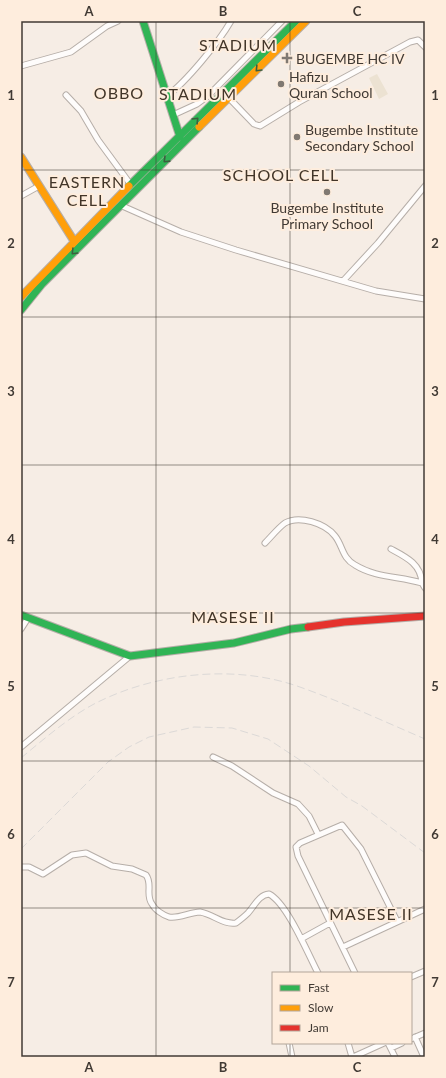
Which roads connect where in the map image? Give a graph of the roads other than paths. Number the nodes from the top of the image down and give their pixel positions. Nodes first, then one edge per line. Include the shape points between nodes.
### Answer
1 (118, 21) edge
2 (143, 21) edge
3 (231, 21) edge
4 (282, 21) edge
5 (296, 21) edge
6 (306, 21) edge
7 (425, 47) edge
8 (21, 66) edge
9 (66, 96) dead end
10 (167, 96) junction
11 (230, 98) junction
12 (173, 115) junction
13 (180, 137) junction
14 (21, 157) edge
15 (39, 186) junction
16 (131, 186) junction
17 (425, 186) edge
18 (21, 196) edge
19 (120, 205) junction
20 (74, 241) junction
21 (343, 281) junction
22 (21, 297) edge
23 (425, 299) edge
24 (21, 310) edge
25 (265, 543) dead end
26 (391, 549) dead end
27 (422, 583) junction
28 (425, 588) edge
29 (25, 616) edge
30 (425, 616) edge
31 (21, 629) edge
32 (130, 656) junction
33 (21, 747) edge
34 (213, 757) dead end
35 (318, 834) junction
36 (21, 866) edge
37 (425, 909) edge
38 (397, 921) junction
39 (330, 923) junction
40 (301, 939) junction
41 (343, 947) junction
42 (425, 971) edge
43 (318, 972) edge
44 (355, 972) edge
45 (412, 977) edge
46 (425, 1033) edge
47 (413, 1038) edge
48 (289, 1044) edge
49 (348, 1044) edge
50 (382, 1044) edge
51 (389, 1046) edge
52 (292, 1057) edge
53 (352, 1057) edge
54 (395, 1057) edge
55 (424, 1057) edge

1 - 8 street via 71,52
2 - 10 main road
3 - 10 street via 190,73
4 - 12 street via 208,96
13 -> 5 main road
6 -> 11 main road
7 - 11 street via 418,40 410,42 260,126 254,124
9 - 16 street via 81,111
10 - 12 main road
11 -> 19 main road
12 - 13 main road
13 - 16 main road
14 - 15 main road
15 - 18 street
15 - 20 main road
16 - 20 main road
17 - 21 street
19 - 21 street via 182,232
19 -> 24 main road via 42,284
20 - 22 main road
21 - 23 street via 387,293
25 - 27 street via 288,522 318,523 336,536 346,559 355,565 372,574
26 - 27 street via 416,565 422,576
27 - 28 street
29 - 31 street
29 - 32 main road
30 - 32 main road via 291,629 234,643
32 - 33 street
34 - 35 street via 232,766 273,793 298,804 309,816
35 - 38 street via 342,825 361,849
35 - 39 street via 300,843 296,851
36 - 40 street via 43,874 72,855 86,853 112,866 132,869 146,875 150,884 152,904 170,917 202,912 226,922 236,923 260,898 269,894 278,901
37 - 38 street
38 - 41 street
39 - 40 street
39 - 41 street
40 - 43 street
41 - 44 street
42 - 45 street
46 - 47 street
47 - 55 street
48 - 52 street
49 - 53 street
50 - 53 street
51 - 54 street

